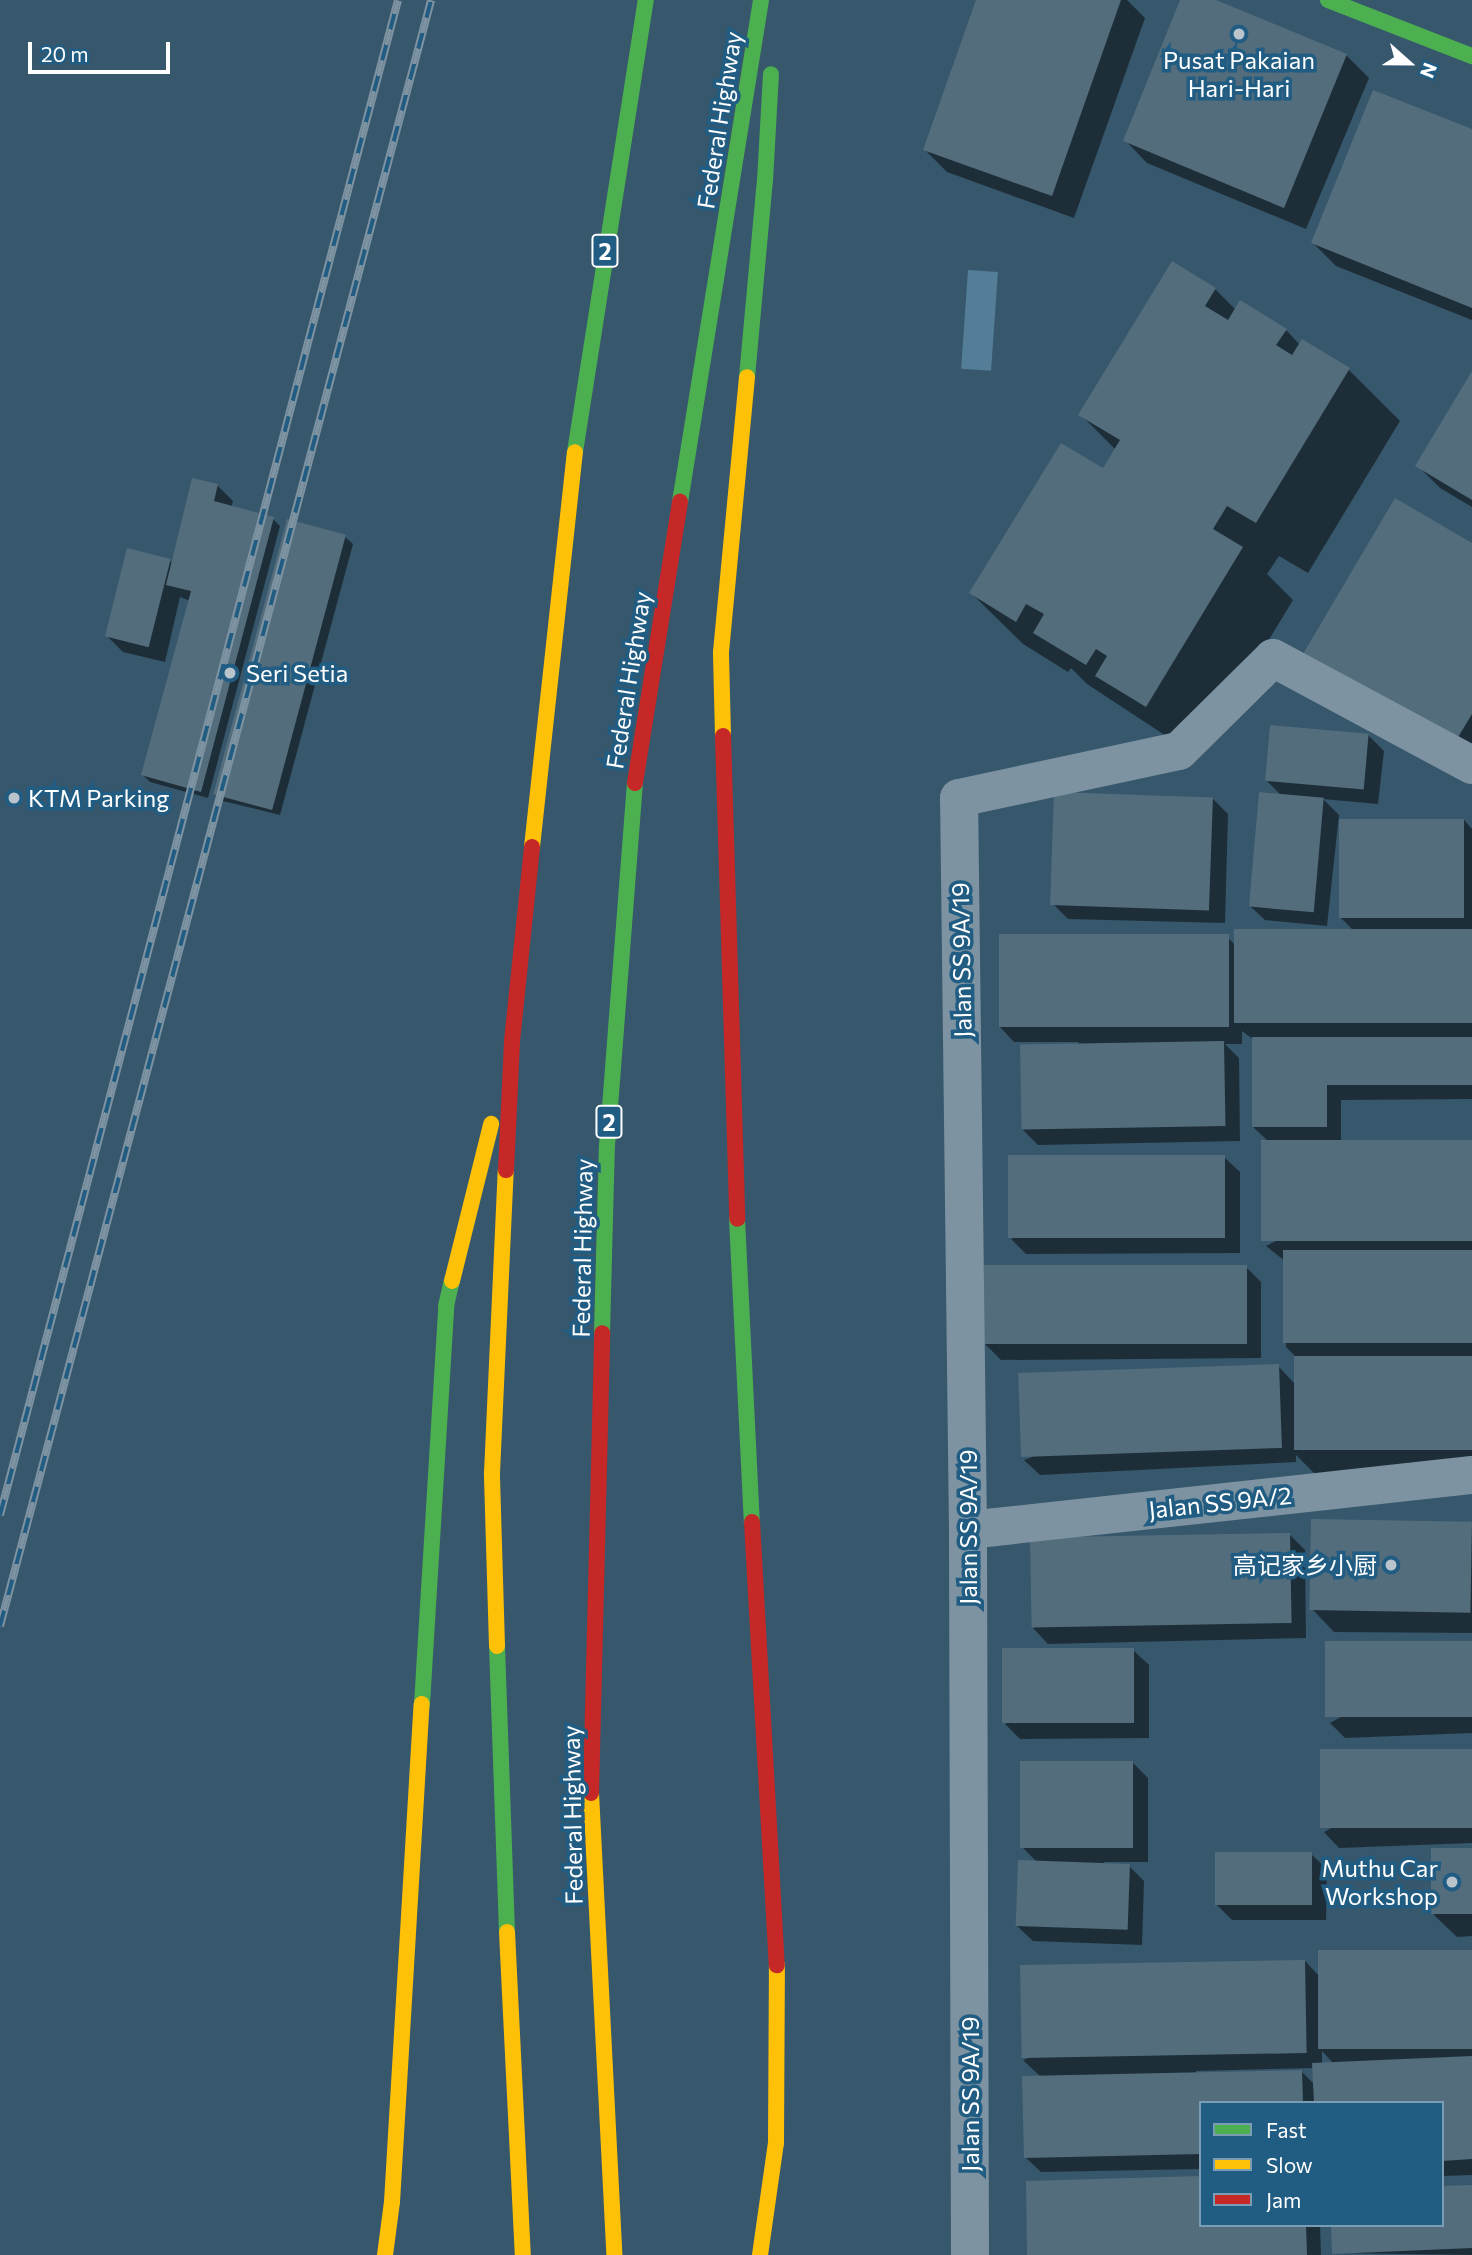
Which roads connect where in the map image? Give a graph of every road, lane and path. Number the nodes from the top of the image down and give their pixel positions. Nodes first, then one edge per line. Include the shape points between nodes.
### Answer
1 (646, 0) edge
2 (761, 0) edge
3 (775, 0) edge
4 (1328, 0) edge
5 (774, 28) dead end
6 (772, 56) dead end
7 (1472, 56) edge
8 (1472, 765) edge
9 (512, 1041) junction
10 (1472, 1475) edge
11 (968, 1530) junction
12 (385, 2255) edge
13 (523, 2255) edge
14 (614, 2255) edge
15 (760, 2255) edge
16 (970, 2255) edge

1 - 9 main road, 2 via 573,464
2 - 14 main road, Federal Highway / 2 via 633,796 607,1146 591,1796
3 - 5 main road
4 - 7 main road
6 - 15 main road via 765,181 721,652 740,1329 777,1930 776,2143
8 - 11 street, Jalan SS 9A/19 via 1273,658 1179,751 959,798
9 - 12 main road via 446,1306 392,2202
9 - 13 main road, 2 via 492,1473 501,1802
10 - 11 street, Jalan SS 9A/2
11 - 16 street, Jalan SS 9A/19

